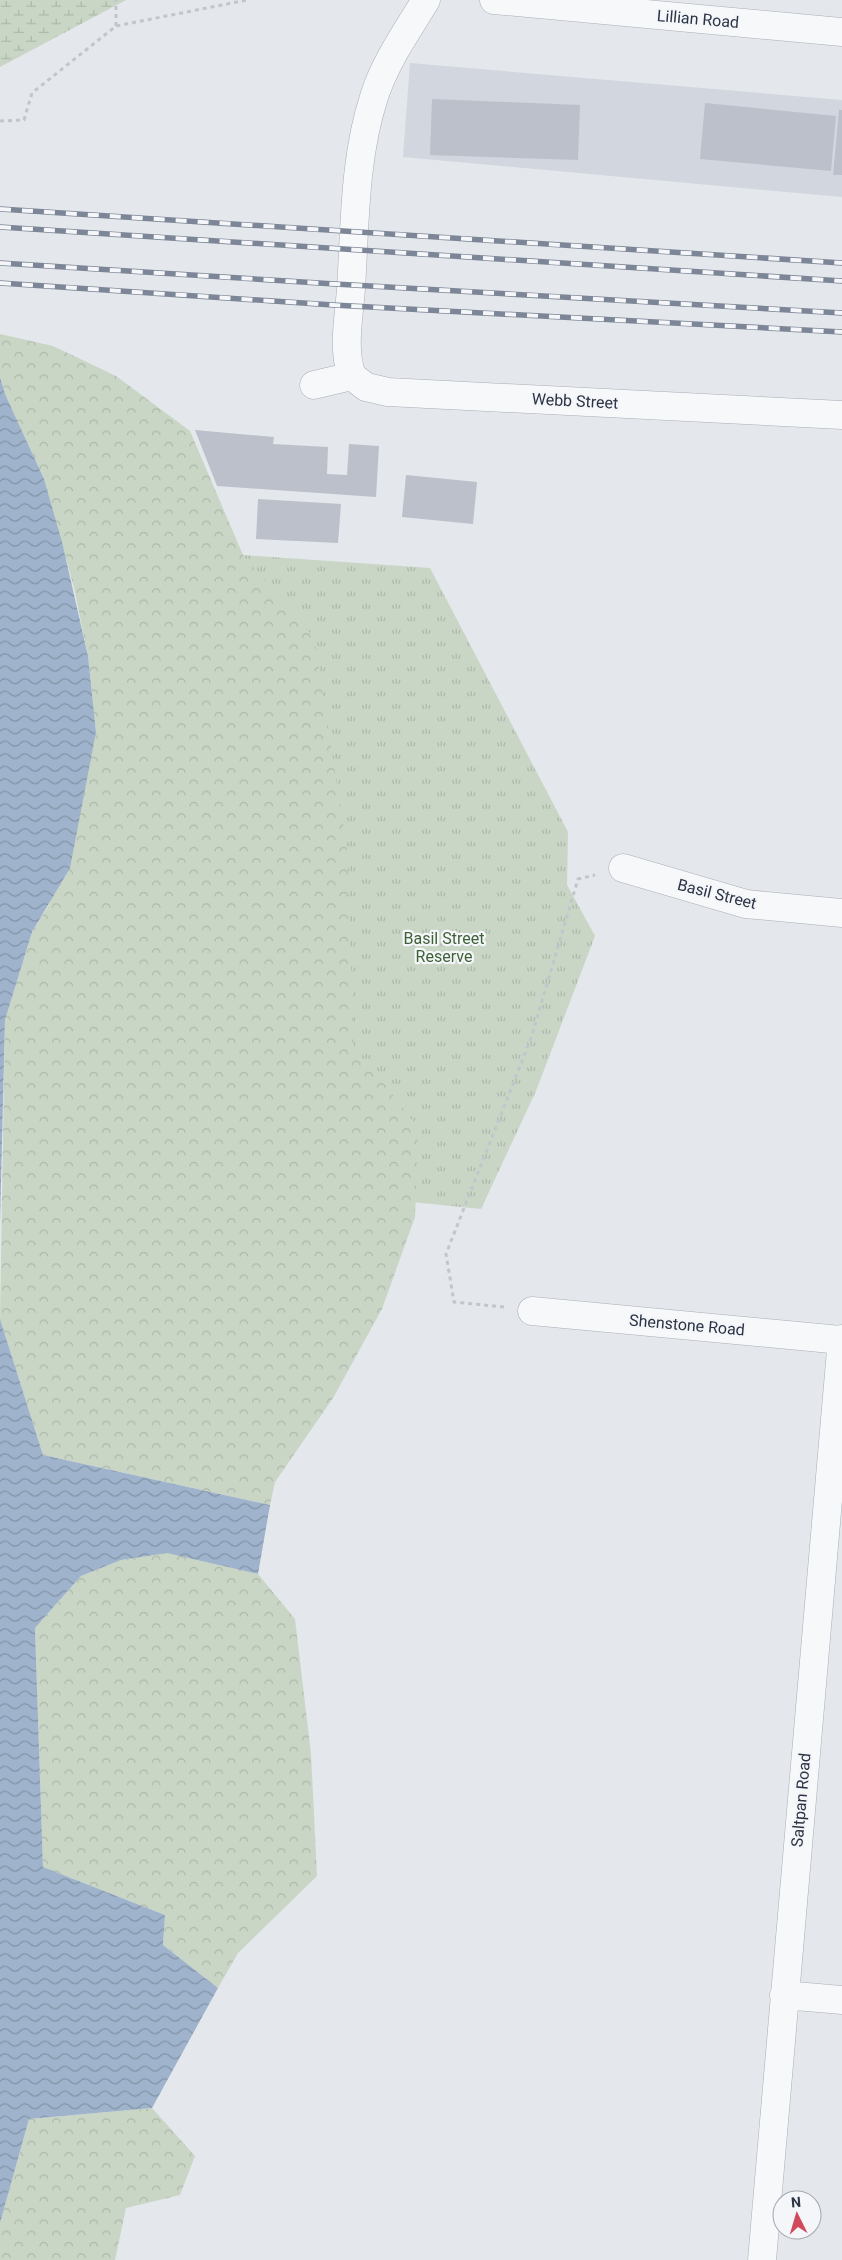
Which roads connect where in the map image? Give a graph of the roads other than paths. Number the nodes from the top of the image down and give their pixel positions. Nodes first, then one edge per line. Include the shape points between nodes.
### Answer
1 (426, 0) edge
2 (494, 0) edge
3 (842, 32) edge
4 (352, 376) junction
5 (314, 386) dead end
6 (842, 415) edge
7 (623, 868) road end
8 (842, 913) edge
9 (532, 1311) road end
10 (842, 1340) edge
11 (784, 1995) junction
12 (842, 2000) edge
13 (762, 2260) edge

1 - 4 street via 385,67 364,136 355,217 349,325 348,366
2 - 3 street, Lillian Road
4 - 5 street
4 - 6 street, Webb Street via 366,388 388,392
7 - 8 street, Basil Street via 746,904
9 - 10 street, Shenstone Road
10 - 11 street, Saltpan Road
11 - 12 street
11 - 13 street, Saltpan Road

